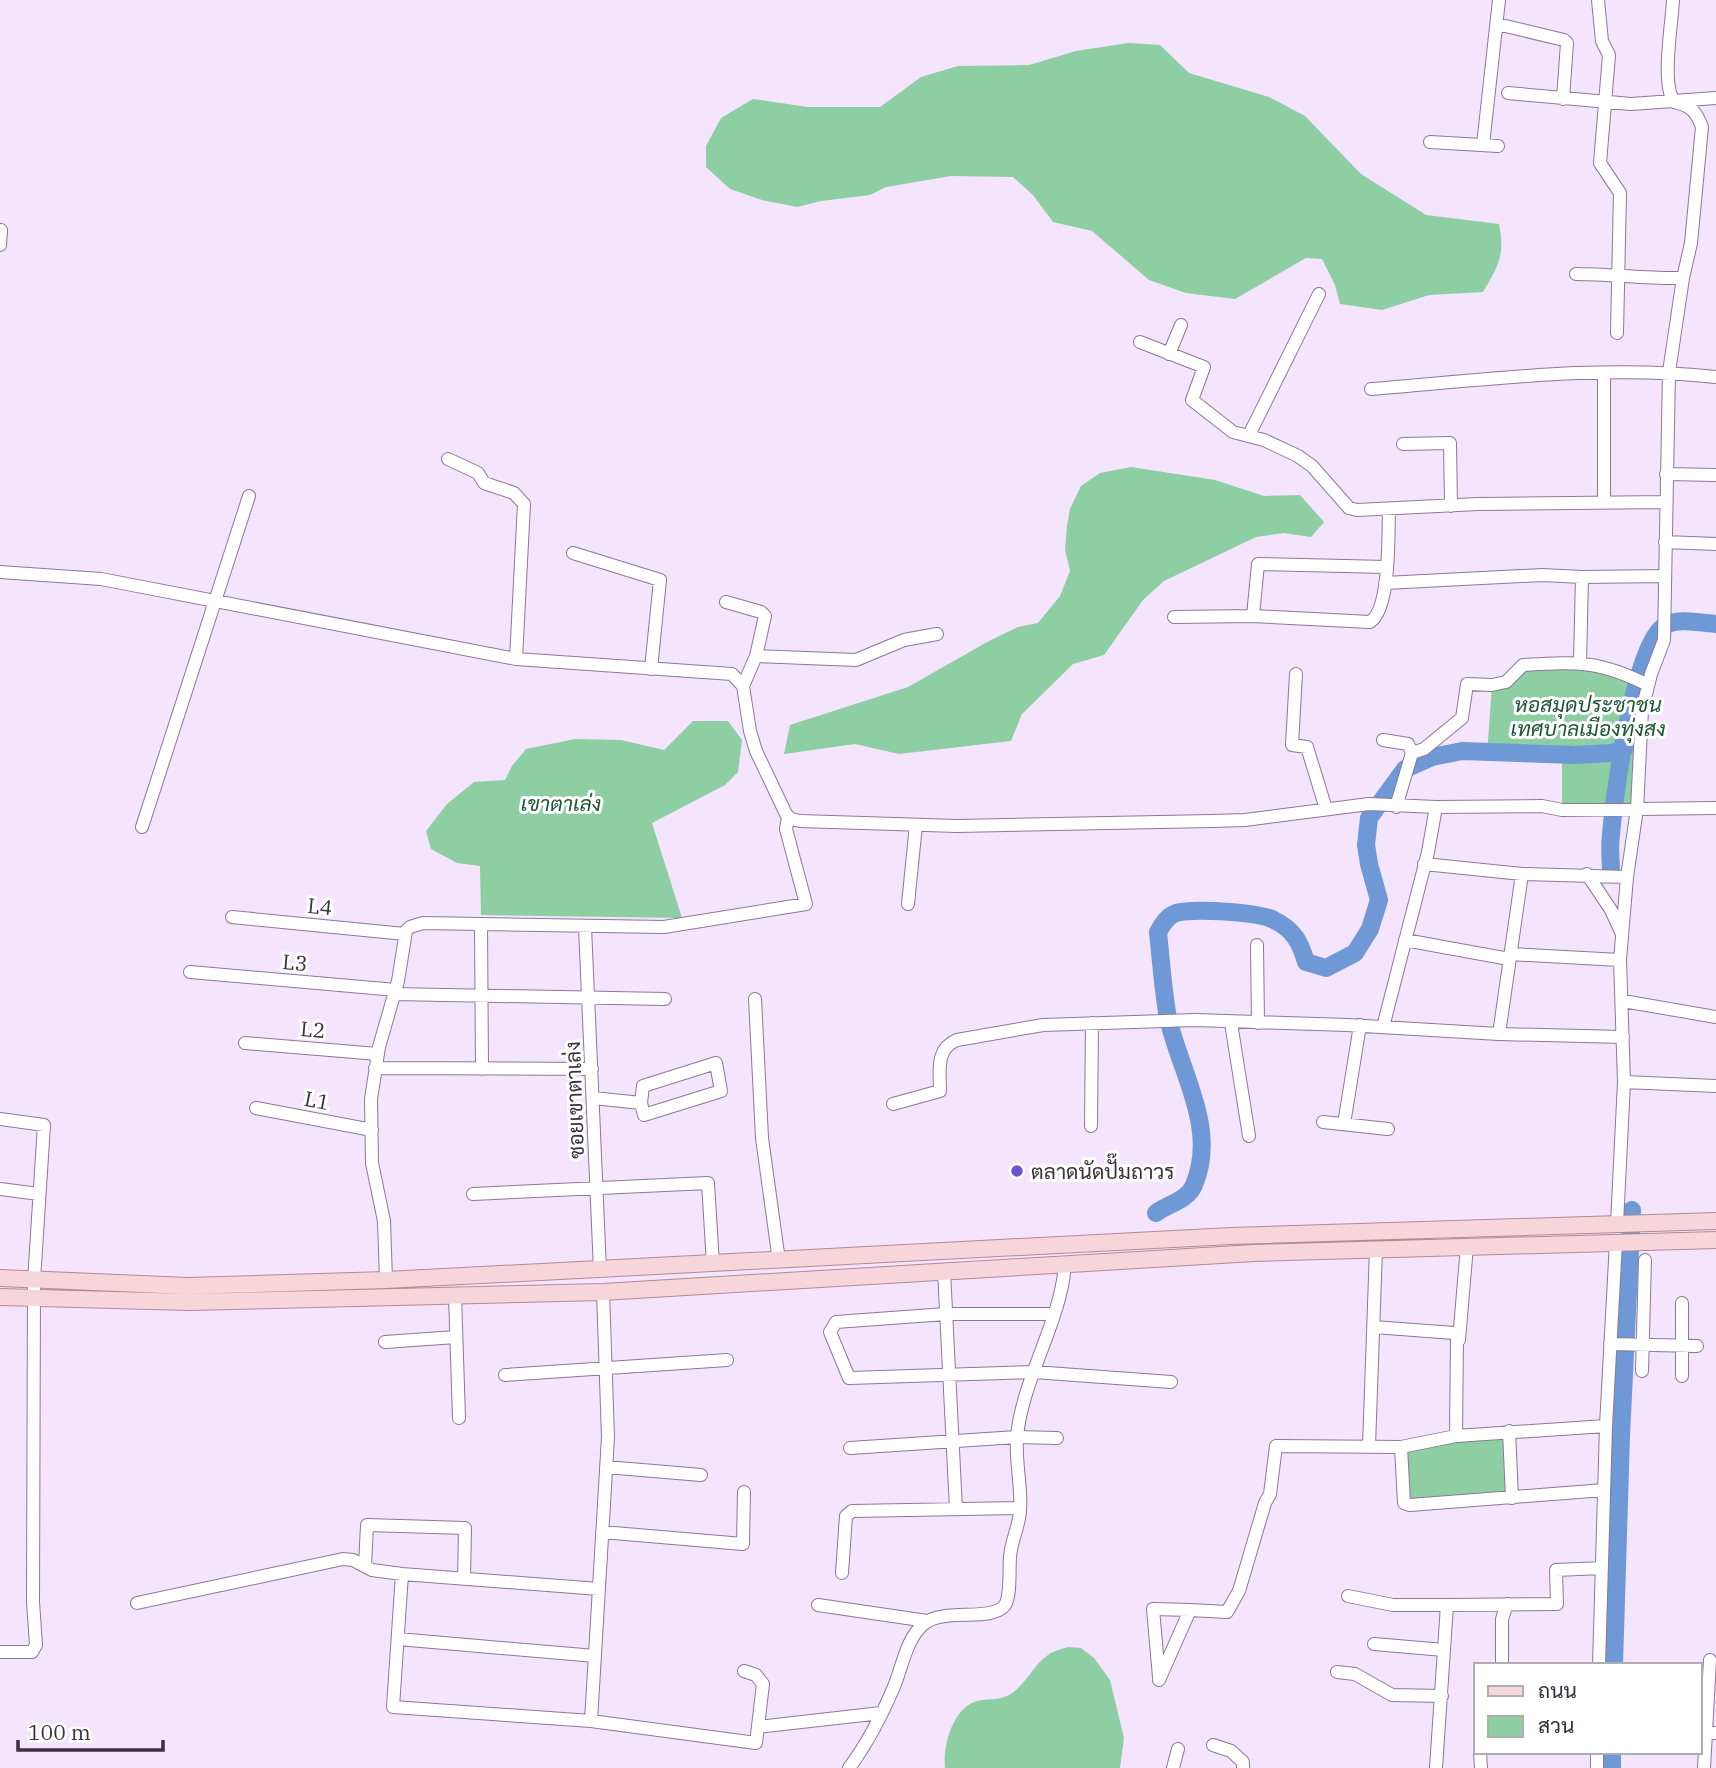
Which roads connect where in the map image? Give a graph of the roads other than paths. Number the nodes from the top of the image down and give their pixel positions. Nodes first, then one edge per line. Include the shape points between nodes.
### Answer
1 (1499, 0) edge
2 (1598, 0) edge
3 (1673, 0) edge
4 (1497, 24) junction
5 (1508, 93) dead end
6 (1716, 98) edge
7 (1563, 99) junction
8 (1674, 102) junction
9 (1605, 103) junction
10 (1430, 142) dead end
11 (1483, 145) junction
12 (1498, 146) dead end
13 (1, 230) edge
14 (0, 245) edge
15 (1576, 274) dead end
16 (1618, 274) junction
17 (1683, 278) junction
18 (1319, 294) dead end
19 (1181, 325) dead end
20 (1617, 333) dead end
21 (1140, 342) dead end
22 (1169, 354) junction
23 (1669, 372) junction
24 (1604, 373) junction
25 (1716, 377) edge
26 (1371, 389) dead end
27 (1249, 435) junction
28 (1404, 444) dead end
29 (448, 459) dead end
30 (1666, 474) junction
31 (1716, 475) edge
32 (248, 496) dead end
33 (1666, 502) junction
34 (1604, 503) junction
35 (1451, 506) junction
36 (1389, 509) junction
37 (1665, 542) junction
38 (1716, 544) edge
39 (573, 553) dead end
40 (1388, 567) junction
41 (0, 572) edge
42 (1665, 576) junction
43 (1582, 577) junction
44 (1385, 583) junction
45 (215, 601) junction
46 (726, 602) dead end
47 (1253, 616) junction
48 (1174, 617) dead end
49 (937, 634) dead end
50 (756, 656) junction
51 (516, 659) junction
52 (1580, 662) junction
53 (651, 669) junction
54 (1296, 674) dead end
55 (1643, 682) junction
56 (743, 686) junction
57 (1383, 740) dead end
58 (1410, 757) junction
59 (1393, 806) junction
60 (1436, 807) junction
61 (1716, 808) edge
62 (1326, 809) junction
63 (1637, 809) junction
64 (788, 817) junction
65 (916, 825) junction
66 (142, 827) dead end
67 (1424, 864) junction
68 (1522, 874) junction
69 (1591, 874) junction
70 (1621, 876) junction
71 (908, 904) dead end
72 (232, 916) dead end
73 (481, 924) junction
74 (585, 927) junction
75 (405, 934) junction
76 (1622, 934) junction
77 (1405, 940) junction
78 (1257, 945) dead end
79 (1510, 957) junction
80 (1620, 960) junction
81 (190, 972) dead end
82 (395, 992) junction
83 (482, 996) junction
84 (589, 997) junction
85 (664, 999) dead end
86 (755, 999) dead end
87 (1623, 1001) junction
88 (1716, 1017) edge
89 (1092, 1023) junction
90 (1231, 1023) junction
91 (1258, 1023) junction
92 (1360, 1026) junction
93 (1383, 1027) junction
94 (1499, 1034) junction
95 (1623, 1037) junction
96 (245, 1043) dead end
97 (378, 1054) junction
98 (375, 1068) junction
99 (482, 1069) junction
100 (592, 1069) junction
101 (1623, 1082) junction
102 (1716, 1086) edge
103 (593, 1098) junction
104 (641, 1103) junction
105 (893, 1104) dead end
106 (256, 1108) dead end
107 (0, 1119) edge
108 (1323, 1122) dead end
109 (1344, 1124) junction
110 (1091, 1126) dead end
111 (1388, 1129) dead end
112 (372, 1130) junction
113 (1249, 1136) dead end
114 (597, 1188) junction
115 (0, 1189) edge
116 (39, 1194) junction
117 (473, 1194) dead end
118 (1716, 1221) edge
119 (1621, 1224) junction
120 (1716, 1240) edge
121 (1619, 1242) junction
122 (1467, 1246) junction
123 (1376, 1249) junction
124 (1645, 1260) dead end
125 (779, 1261) junction
126 (713, 1264) junction
127 (1065, 1264) junction
128 (600, 1270) junction
129 (944, 1271) junction
130 (0, 1278) edge
131 (386, 1280) junction
132 (34, 1281) junction
133 (603, 1292) junction
134 (455, 1296) junction
135 (0, 1297) edge
136 (34, 1299) junction
137 (1682, 1303) dead end
138 (946, 1314) junction
139 (1053, 1314) junction
140 (1374, 1327) junction
141 (456, 1337) junction
142 (1459, 1340) junction
143 (385, 1342) dead end
144 (1613, 1344) junction
145 (1638, 1344) junction
146 (1683, 1345) junction
147 (1697, 1346) dead end
148 (727, 1360) dead end
149 (607, 1369) junction
150 (1642, 1371) dead end
151 (1034, 1372) junction
152 (505, 1374) dead end
153 (950, 1376) junction
154 (1682, 1376) dead end
155 (1171, 1382) dead end
156 (459, 1418) dead end
157 (1606, 1426) junction
158 (1509, 1432) junction
159 (1457, 1436) junction
160 (1017, 1437) junction
161 (1057, 1438) dead end
162 (954, 1441) junction
163 (1369, 1446) junction
164 (1401, 1447) junction
165 (850, 1448) dead end
166 (606, 1468) junction
167 (701, 1475) dead end
168 (1604, 1490) junction
169 (744, 1492) dead end
170 (1512, 1498) junction
171 (1020, 1508) junction
172 (956, 1509) junction
173 (603, 1532) junction
174 (365, 1566) junction
175 (1602, 1568) junction
176 (842, 1573) dead end
177 (402, 1574) junction
178 (464, 1578) junction
179 (599, 1589) junction
180 (1348, 1596) dead end
181 (137, 1603) dead end
182 (1507, 1604) junction
183 (818, 1605) dead end
184 (1447, 1605) junction
185 (1190, 1610) junction
186 (927, 1621) junction
187 (398, 1639) junction
188 (1374, 1644) dead end
189 (1444, 1650) junction
190 (0, 1652) edge
191 (595, 1656) junction
192 (1710, 1660) dead end
193 (1502, 1663) edge
194 (1599, 1663) edge
195 (744, 1671) dead end
196 (1336, 1672) dead end
197 (1442, 1696) junction
198 (881, 1713) junction
199 (591, 1721) junction
200 (758, 1727) junction
201 (1711, 1733) edge
202 (1213, 1745) dead end
203 (1178, 1749) dead end
204 (849, 1768) edge
205 (1173, 1768) edge
206 (1243, 1768) edge
207 (1436, 1768) edge
208 (1704, 1768) edge

1 - 4 street
2 - 9 street via 1602,41 1609,55
3 - 8 street via 1668,76
4 - 7 street via 1567,43
4 - 11 street
5 - 7 street
6 - 8 street
7 - 9 street
8 - 9 street
8 - 17 street via 1697,113 1702,127 1691,243
9 - 16 street via 1600,163 1620,193
10 - 11 street
11 - 12 street
13 - 14 street
15 - 16 street
16 - 17 street
16 - 20 street
17 - 23 street
18 - 27 street
19 - 22 street
21 - 22 street
22 - 27 street via 1204,367 1192,400 1233,432
23 - 24 street
23 - 25 street
23 - 30 street
24 - 26 street
24 - 34 street
27 - 36 street via 1312,466 1349,508
28 - 35 street via 1450,443
29 - 51 street via 478,472 484,483 514,493 524,503
30 - 31 street
30 - 33 street
32 - 45 street
33 - 34 street
33 - 37 street
34 - 35 street
35 - 36 street
36 - 40 street
37 - 38 street
37 - 42 street
39 - 53 street via 660,580
40 - 44 street
40 - 47 street via 1258,564
41 - 45 street via 101,579
42 - 43 street
42 - 55 street via 1664,640
43 - 44 street
43 - 52 street
44 - 47 street via 1379,611 1370,622
45 - 51 street
45 - 66 street
46 - 50 street via 765,616
47 - 48 street
49 - 50 street via 904,640 856,660
50 - 56 street
51 - 53 street
52 - 55 street
52 - 58 street via 1523,665 1506,682 1467,684 1462,718
53 - 56 street via 732,674
54 - 62 street via 1292,745 1307,747
55 - 63 street
56 - 64 street via 756,751
57 - 58 street via 1408,744
58 - 59 street
59 - 60 street
59 - 62 street
60 - 63 street
60 - 67 street
61 - 63 street
62 - 65 street via 1245,820
63 - 70 street
64 - 65 street via 813,823
64 - 74 street via 786,829 806,904 682,926
65 - 71 street
67 - 68 street
67 - 77 street
68 - 69 street
68 - 79 street
69 - 70 street
69 - 76 street
70 - 76 street
72 - 75 street, L4
73 - 74 street
73 - 75 street via 424,923 410,927
73 - 83 street
74 - 84 street, ซอยเขาตาเล่ง
75 - 82 street
76 - 80 street
77 - 79 street
77 - 93 street
78 - 91 street
79 - 80 street
79 - 94 street
80 - 87 street
81 - 82 street, L3
82 - 83 street, L3
82 - 97 street
83 - 84 street, L3
83 - 99 street
84 - 85 street, L3
84 - 100 street, ซอยเขาตาเล่ง
86 - 125 street via 762,1138
87 - 88 street
87 - 95 street
89 - 90 street
89 - 105 street via 1043,1025 949,1044 942,1053 940,1091
89 - 110 street
90 - 91 street
90 - 113 street
91 - 92 street
92 - 93 street
92 - 109 street
93 - 94 street
94 - 95 street
95 - 101 street
96 - 97 street, L2
97 - 98 street
98 - 99 street
98 - 112 street
99 - 100 street
100 - 103 street, ซอยเขาตาเล่ง
101 - 102 street
101 - 119 street
103 - 104 street
103 - 114 street, ซอยเขาตาเล่ง
104 - 104 street via 644,1115 721,1091 716,1063 643,1086
106 - 112 street, L1
107 - 116 street via 44,1125
108 - 109 street
109 - 111 street
112 - 131 street
114 - 117 street
114 - 126 street via 708,1183
114 - 128 street, ซอยเขาตาเล่ง
115 - 116 street
116 - 132 street
118 - 119 main road
119 - 121 main road
119 - 125 main road via 1231,1236
120 - 121 main road
121 - 122 main road
121 - 144 street
122 - 123 main road
122 - 142 street
123 - 127 main road
123 - 140 street
124 - 145 street
125 - 126 main road
126 - 128 main road
127 - 129 main road
127 - 139 street
128 - 131 main road
129 - 133 main road
129 - 138 street
130 - 132 main road
131 - 132 main road via 188,1286
132 - 136 street
133 - 134 main road
133 - 149 street
134 - 136 main road via 189,1302
134 - 141 street
135 - 136 main road
136 - 190 street via 36,1645 32,1652
137 - 146 street
138 - 139 street
138 - 153 street
138 - 153 street via 836,1322 830,1332 849,1378
139 - 151 street
140 - 142 street via 1454,1333
140 - 163 street
141 - 143 street
141 - 156 street
142 - 159 street
144 - 145 street
144 - 157 street
145 - 146 street
145 - 150 street
146 - 147 street
146 - 154 street
148 - 149 street
149 - 152 street
149 - 166 street
151 - 153 street
151 - 155 street
151 - 160 street
153 - 162 street
157 - 158 street
157 - 168 street
158 - 159 street
158 - 170 street
159 - 164 street
160 - 161 street
160 - 162 street
160 - 171 street
162 - 165 street
162 - 172 street
163 - 164 street
163 - 185 street via 1276,1446 1270,1494 1239,1591 1227,1612
164 - 170 street via 1404,1503
166 - 167 street
166 - 173 street
168 - 170 street
168 - 175 street
169 - 173 street via 743,1544
171 - 172 street
171 - 186 street via 1005,1605 997,1611
172 - 176 street via 848,1513
173 - 179 street
174 - 177 street
174 - 178 street via 367,1525 466,1528
174 - 181 street via 343,1559
175 - 182 street via 1556,1570 1556,1604
175 - 194 street
177 - 178 street
177 - 187 street
178 - 179 street
179 - 191 street
180 - 184 street via 1393,1605
182 - 184 street
182 - 193 street
183 - 186 street
184 - 189 street
185 - 185 street via 1153,1609 1159,1680 1175,1645
186 - 198 street via 911,1641
187 - 191 street
187 - 199 street via 393,1707
188 - 189 street
189 - 197 street
191 - 199 street
192 - 201 street
195 - 200 street via 763,1684
196 - 197 street via 1356,1674 1392,1695
197 - 207 street
198 - 200 street
198 - 204 street
199 - 200 street via 755,1743
201 - 208 street
202 - 206 street via 1235,1753
203 - 205 street

